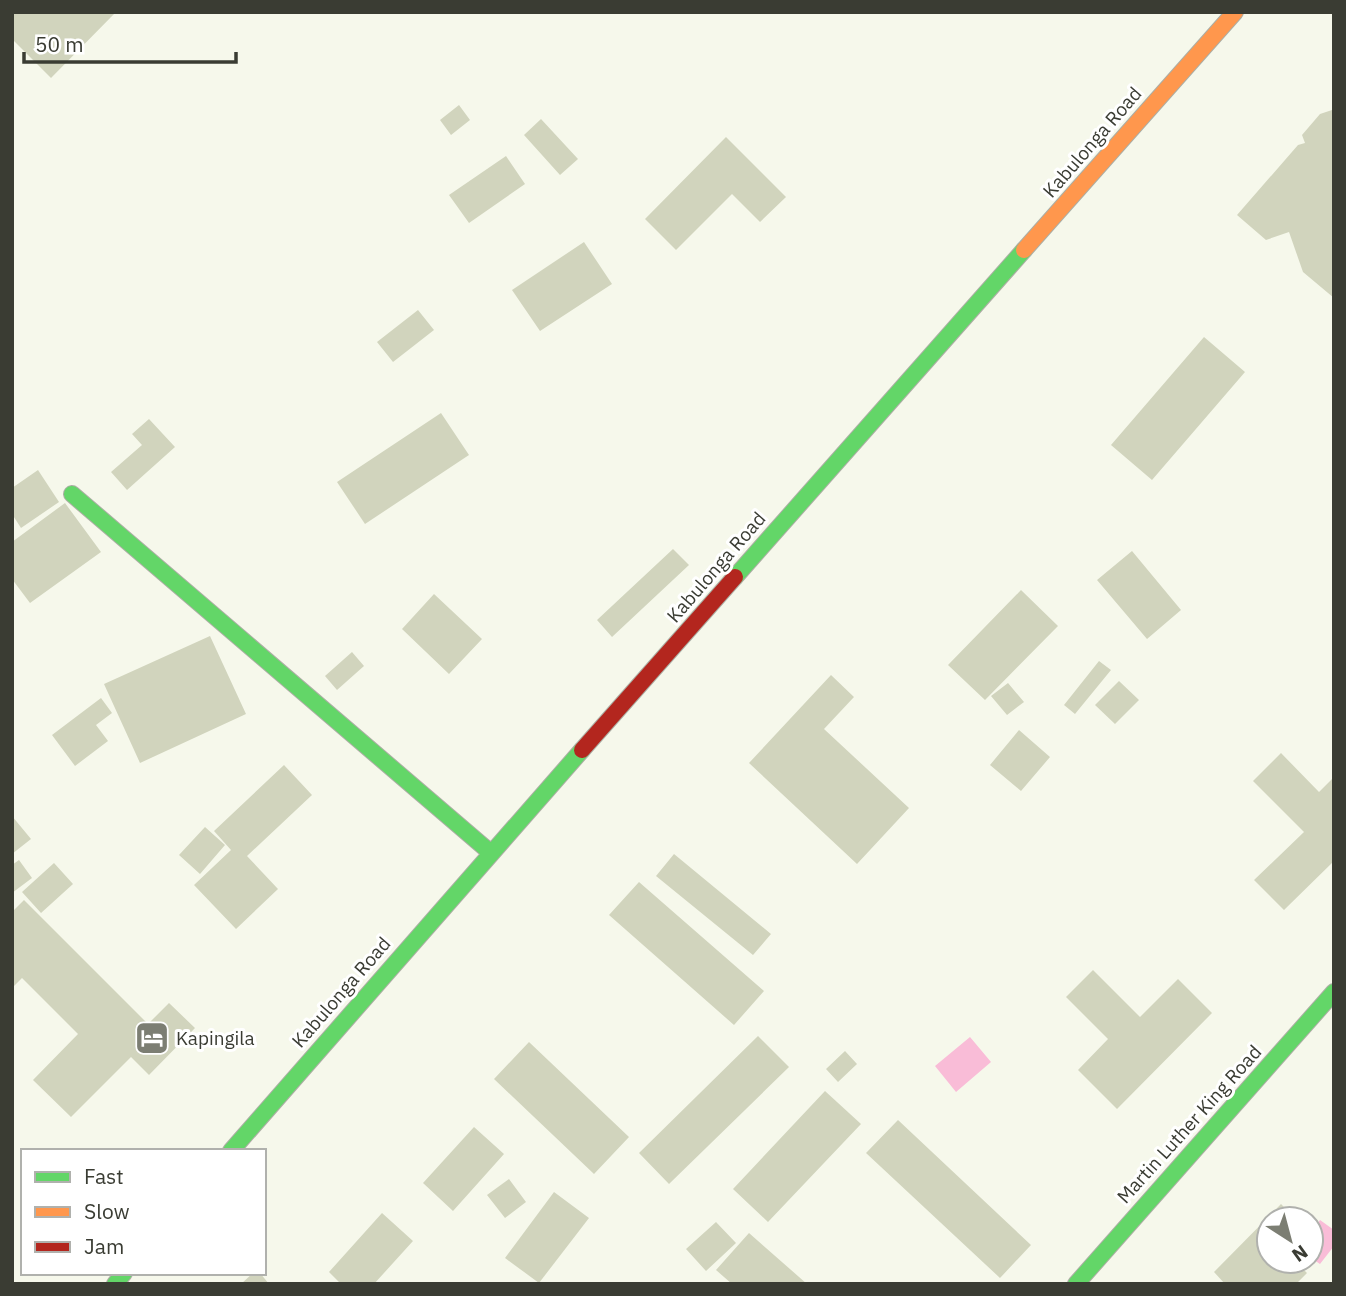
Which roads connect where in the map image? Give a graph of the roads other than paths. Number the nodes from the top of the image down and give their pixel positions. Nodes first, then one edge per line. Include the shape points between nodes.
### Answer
1 (1235, 12) edge
2 (72, 494) dead end
3 (491, 853) junction
4 (1334, 992) edge
5 (233, 1149) edge
6 (1076, 1284) edge

1 - 3 main road, Kabulonga Road
2 - 3 main road
3 - 5 main road, Kabulonga Road
4 - 6 main road, Martin Luther King Road

